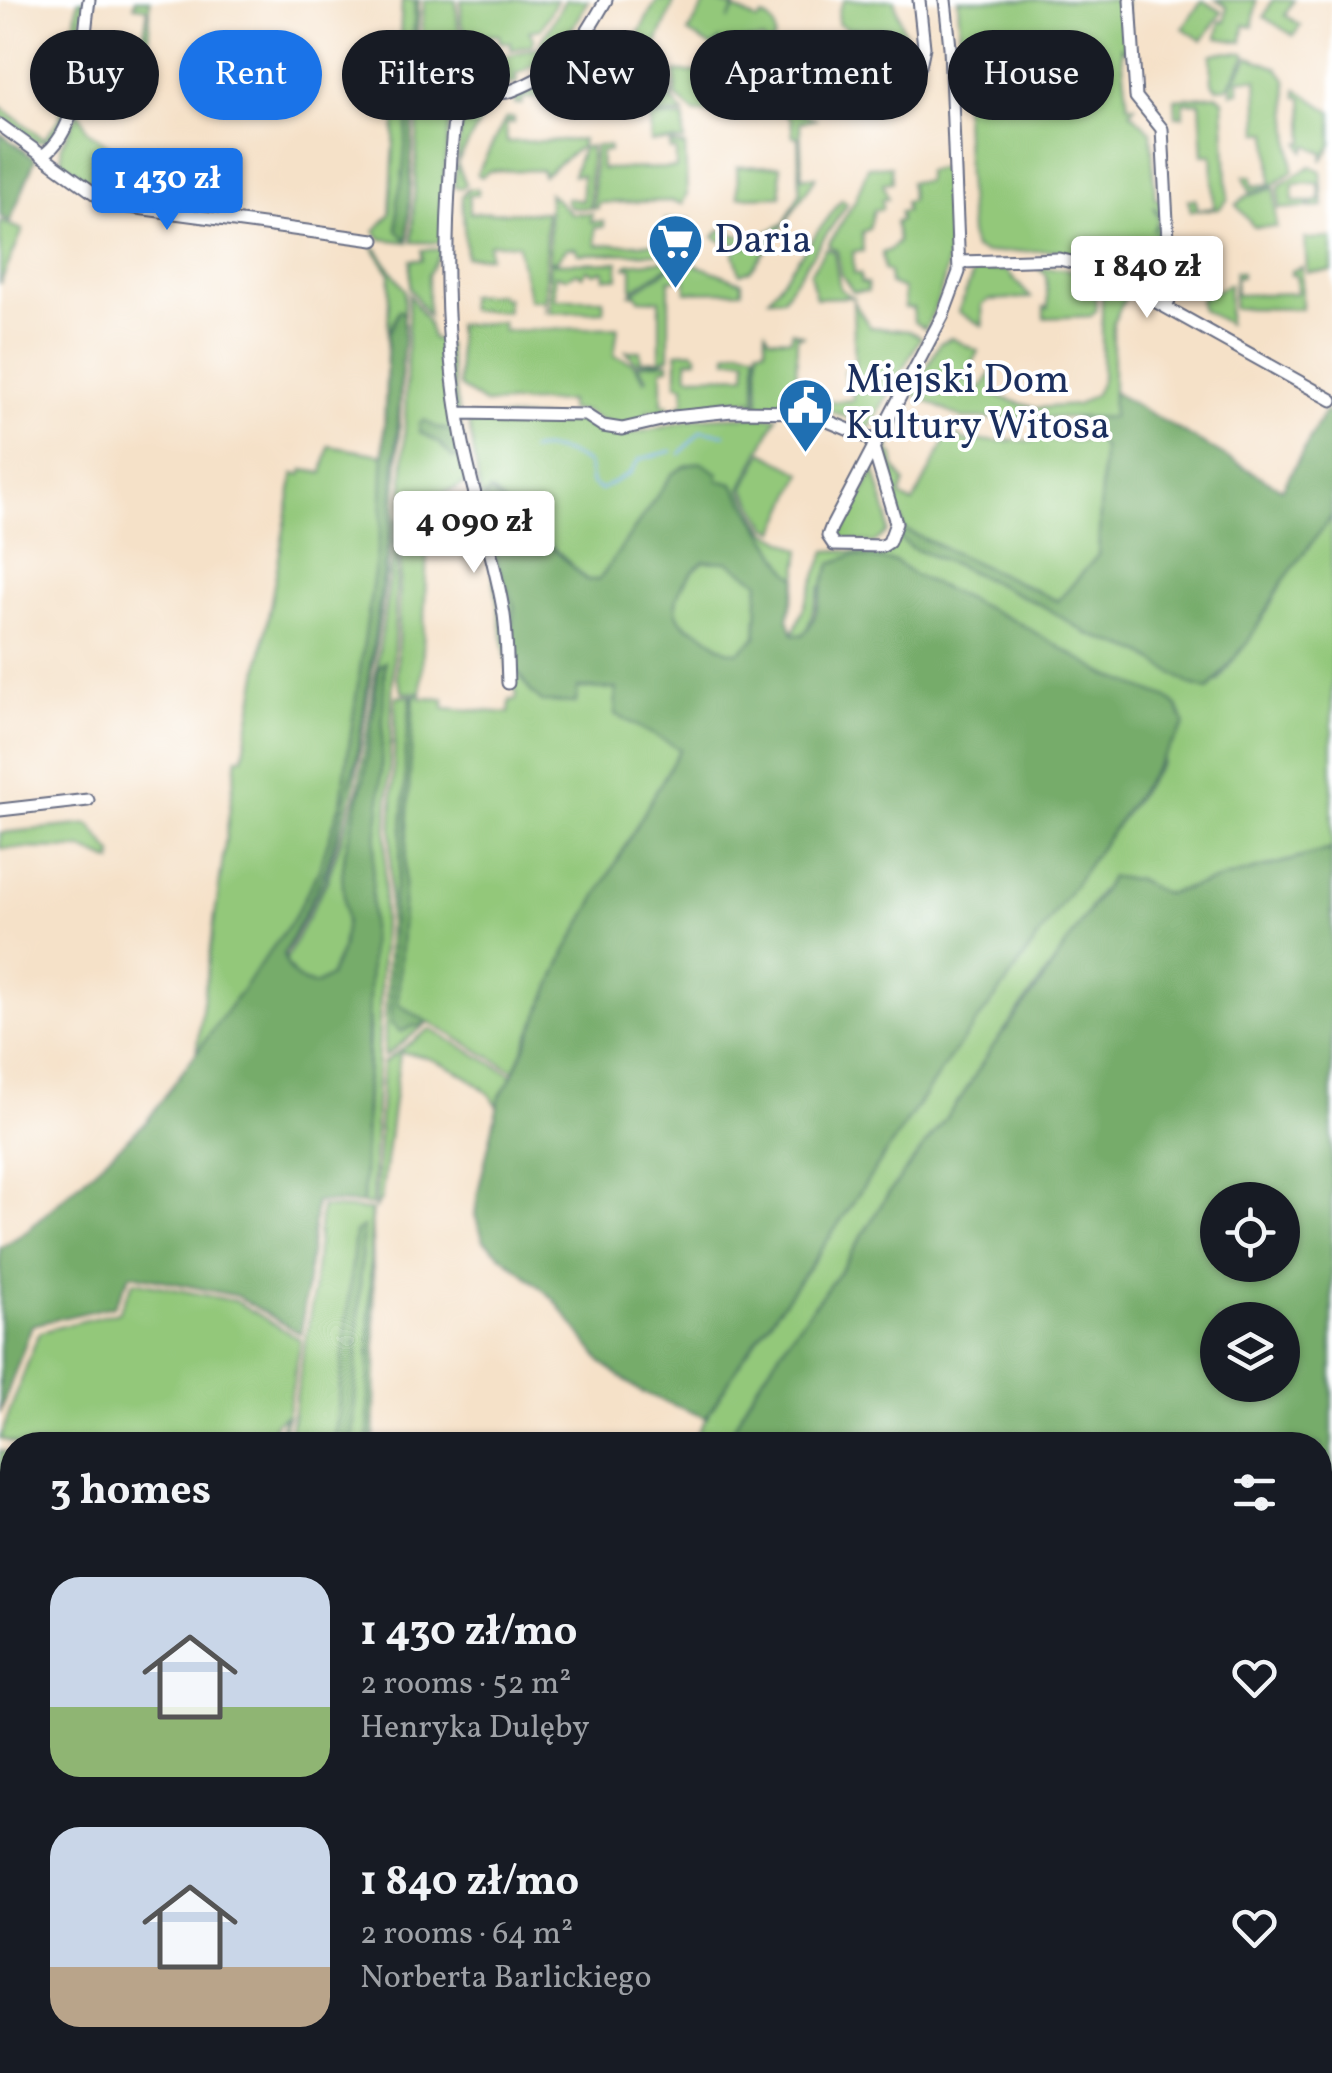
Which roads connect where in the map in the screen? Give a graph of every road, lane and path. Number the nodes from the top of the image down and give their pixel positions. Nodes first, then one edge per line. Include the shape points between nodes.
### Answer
1 (89, 0) edge
2 (606, 0) edge
3 (919, 0) edge
4 (944, 0) edge
5 (955, 0) edge
6 (1130, 0) edge
7 (922, 30) edge
8 (952, 30) edge
9 (948, 32) edge
10 (953, 120) edge
11 (0, 125) edge
12 (42, 156) junction
13 (374, 240) dead end
14 (960, 262) junction
15 (1166, 307) junction
16 (1330, 396) edge
17 (458, 413) junction
18 (875, 444) junction
19 (508, 683) dead end
20 (88, 800) dead end
21 (0, 810) edge

1 - 12 street via 72,115 57,145
2 - 17 street via 558,67 506,94 473,92 458,104 448,201
3 - 7 street
4 - 9 street
5 - 8 street
6 - 15 street via 1136,96 1162,128 1171,295
10 - 14 street
11 - 12 street
12 - 13 street via 115,206
14 - 15 street via 1068,261
14 - 18 street via 943,316
15 - 16 street
17 - 18 street via 586,415 622,429 732,411 806,412
17 - 19 street via 504,616
18 - 18 street via 828,536 834,544 883,546 894,534
20 - 21 street

